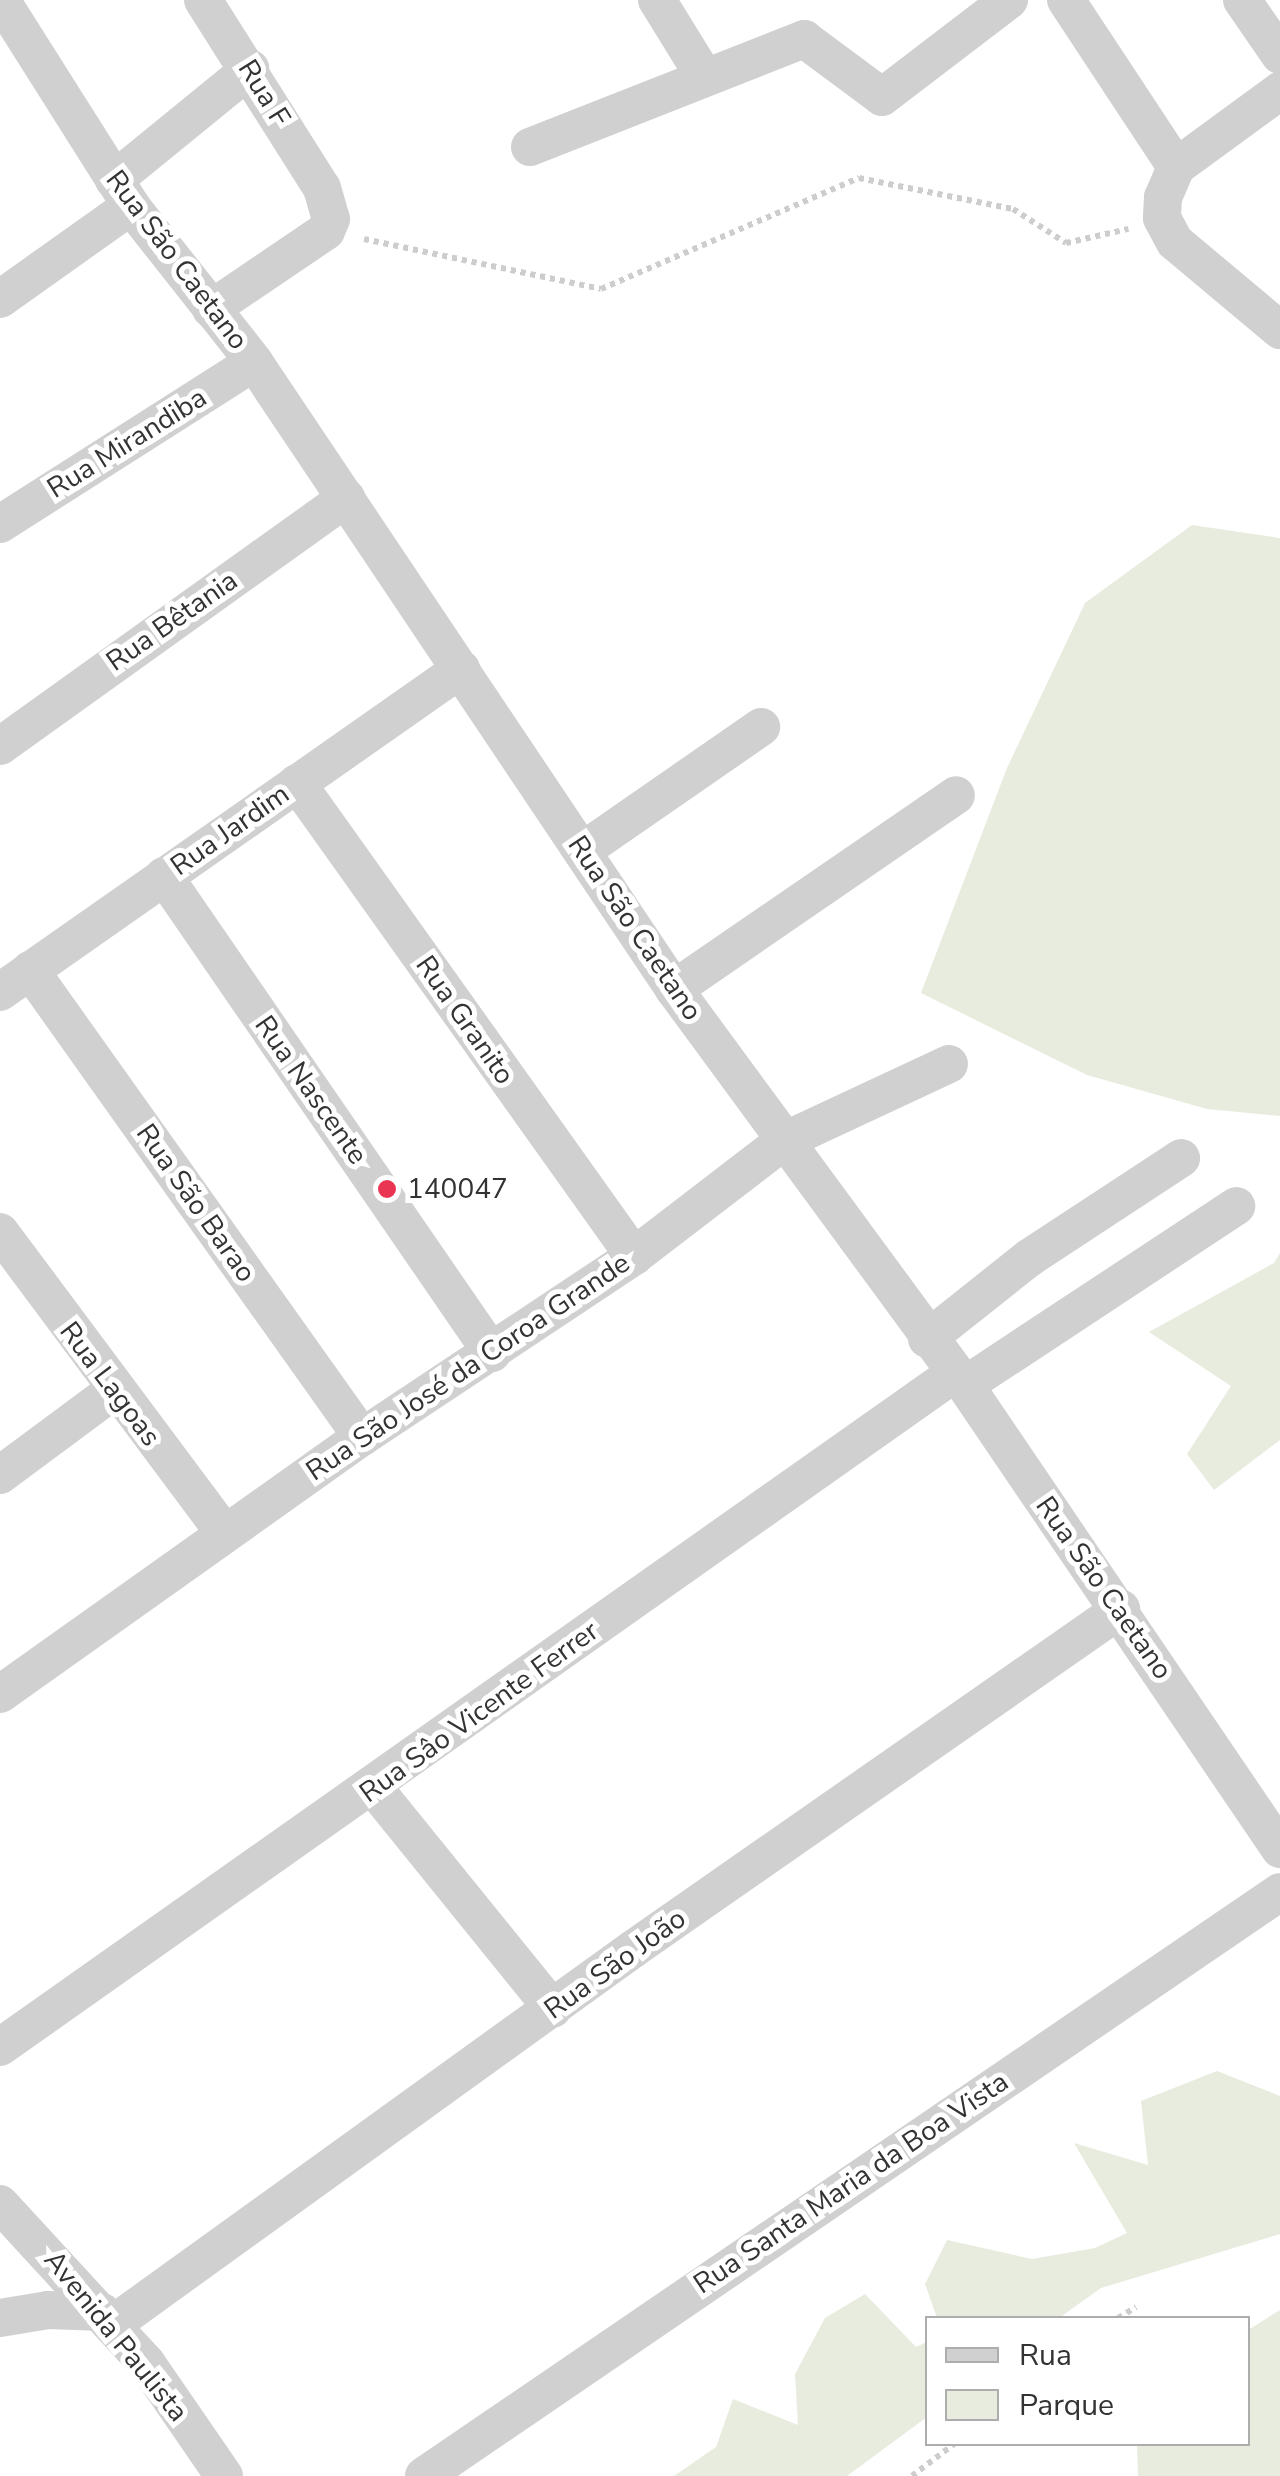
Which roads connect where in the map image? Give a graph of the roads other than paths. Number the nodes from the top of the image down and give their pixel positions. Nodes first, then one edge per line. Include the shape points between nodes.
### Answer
1 (1, 0) edge
2 (203, 0) edge
3 (657, 0) edge
4 (1009, 0) edge
5 (1066, 0) edge
6 (1242, 0) edge
7 (1280, 55) edge
8 (250, 68) junction
9 (704, 76) junction
10 (1280, 91) edge
11 (530, 147) dead end
12 (1176, 166) junction
13 (122, 193) junction
14 (0, 299) edge
15 (211, 309) junction
16 (1280, 330) edge
17 (254, 362) junction
18 (346, 498) junction
19 (0, 524) edge
20 (461, 669) junction
21 (760, 727) dead end
22 (0, 746) edge
23 (297, 783) junction
24 (956, 795) dead end
25 (582, 851) junction
26 (164, 876) junction
27 (15, 981) edge
28 (674, 989) junction
29 (949, 1064) dead end
30 (784, 1141) junction
31 (1181, 1158) dead end
32 (1236, 1206) dead end
33 (0, 1232) edge
34 (634, 1256) junction
35 (927, 1339) junction
36 (492, 1352) junction
37 (960, 1379) junction
38 (113, 1391) junction
39 (362, 1437) junction
40 (0, 1476) edge
41 (224, 1533) junction
42 (1121, 1609) junction
43 (0, 1694) edge
44 (374, 1788) junction
45 (1280, 1848) edge
46 (1280, 1892) edge
47 (553, 2009) junction
48 (0, 2047) edge
49 (0, 2204) edge
50 (0, 2318) edge
51 (108, 2318) junction
52 (224, 2476) edge
53 (424, 2476) edge

1 - 13 street, Rua São Caetano
2 - 8 street, Rua F
3 - 9 street
4 - 9 street via 882,98 804,39
5 - 12 street
6 - 7 street
8 - 13 street
8 - 15 street, Rua F via 330,207 326,231
9 - 11 street
10 - 12 street
12 - 16 street via 1162,197 1162,218 1175,242
13 - 14 street
13 - 15 street, Rua São Caetano
15 - 17 street, Rua São Caetano
17 - 18 street, Rua São Caetano
17 - 19 street, Rua Mirandiba
18 - 20 street, Rua São Caetano
18 - 22 street, Rua Bêtania
20 - 23 street, Rua Jardim
20 - 25 street, Rua São Caetano
21 - 25 street
23 - 26 street, Rua Jardim
23 - 34 street, Rua Granito
24 - 28 street
25 - 28 street, Rua São Caetano
26 - 27 street, Rua Jardim
26 - 36 street, Rua Nascente
27 - 39 street, Rua São Barao
28 - 30 street, Rua São Caetano
29 - 30 street, Rua São José da Coroa Grande
30 - 34 street, Rua São José da Coroa Grande
30 - 35 street, Rua São Caetano
31 - 35 street via 1029,1258
32 - 37 street, Rua Sâo Vicente Ferrer
33 - 38 street, Rua Lagoas
34 - 36 street, Rua São José da Coroa Grande
35 - 37 street, Rua São Caetano
36 - 39 street, Rua São José da Coroa Grande
37 - 42 street, Rua São Caetano
37 - 44 street, Rua Sâo Vicente Ferrer
38 - 40 street
38 - 41 street, Rua Lagoas
39 - 41 street, Rua São José da Coroa Grande
41 - 43 street, Rua São José da Coroa Grande
42 - 45 street, Rua São Caetano
42 - 47 street, Rua São João
44 - 47 street
44 - 48 street, Rua Sâo Vicente Ferrer
46 - 53 street, Rua Santa Maria da Boa Vista
47 - 51 street, Rua São João
49 - 51 street, Avenida Paulista
50 - 51 street via 48,2310
51 - 52 street, Avenida Paulista

